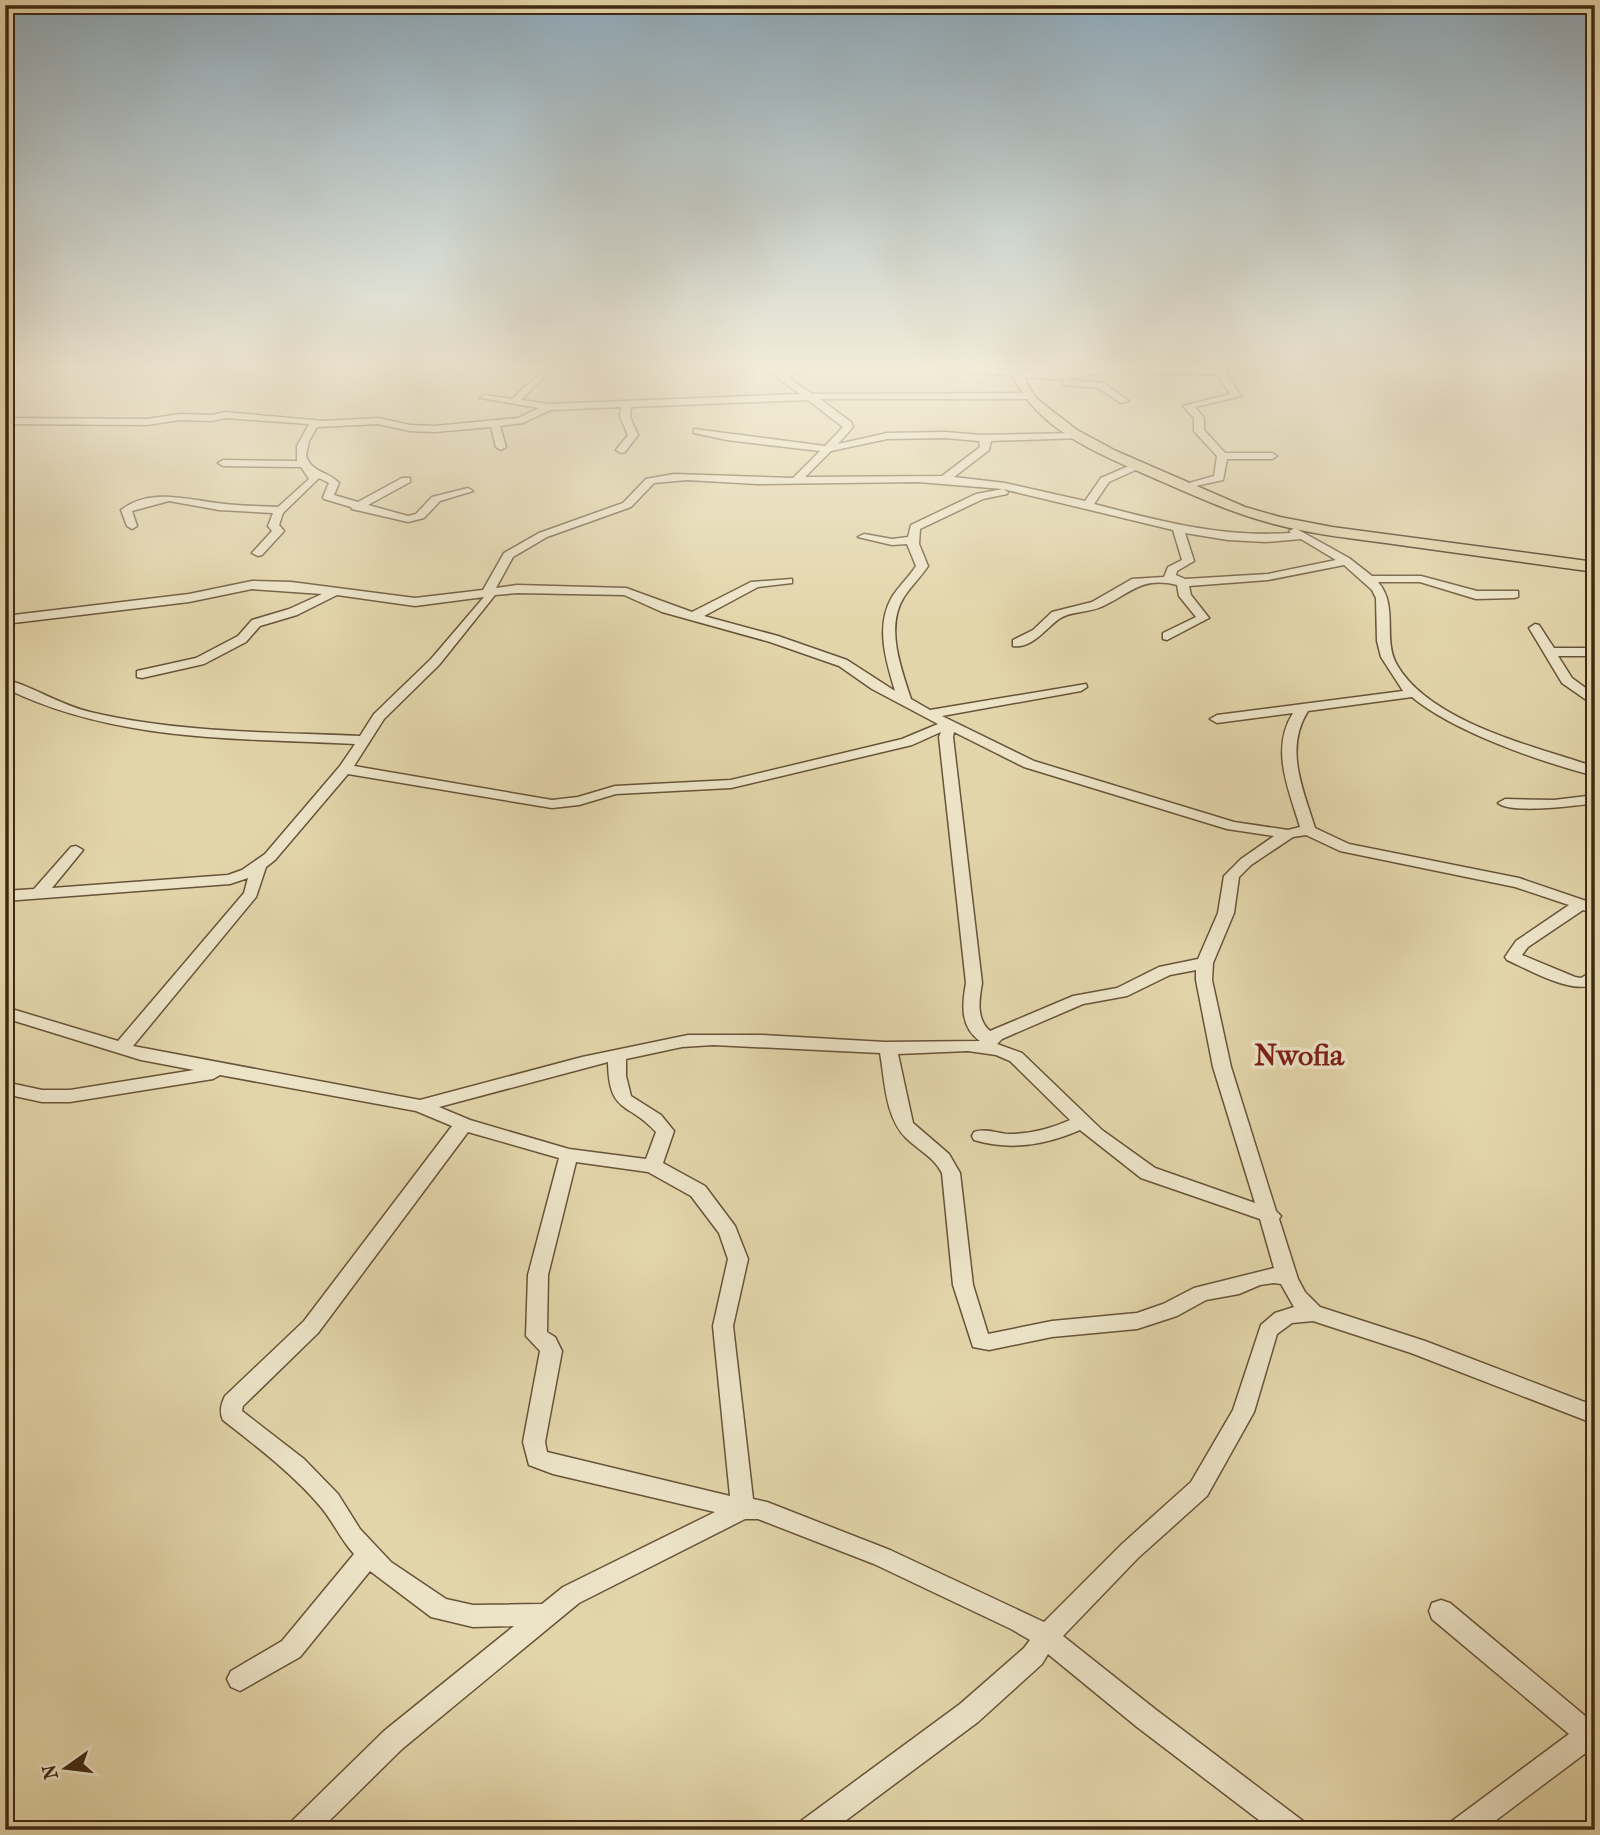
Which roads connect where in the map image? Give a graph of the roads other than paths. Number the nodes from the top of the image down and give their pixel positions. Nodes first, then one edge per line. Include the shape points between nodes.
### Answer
1 (302, 451) edge
2 (825, 451) edge
3 (982, 451) edge
4 (1107, 451) edge
5 (1217, 451) edge
6 (1222, 456) junction
7 (1272, 456) dead end
8 (223, 463) dead end
9 (304, 464) junction
10 (1138, 466) junction
11 (313, 473) junction
12 (945, 479) junction
13 (406, 480) dead end
14 (797, 480) junction
15 (1186, 487) junction
16 (468, 491) dead end
17 (1042, 493) junction
18 (1088, 504) junction
19 (356, 507) junction
20 (280, 510) junction
21 (1278, 521) junction
22 (132, 526) dead end
23 (1178, 529) junction
24 (1303, 536) junction
25 (864, 537) dead end
26 (913, 540) junction
27 (258, 553) dead end
28 (1344, 562) junction
29 (1595, 567) edge
30 (1368, 579) junction
31 (788, 581) dead end
32 (1178, 582) junction
33 (335, 592) junction
34 (488, 592) junction
35 (1514, 594) dead end
36 (692, 617) junction
37 (5, 620) edge
38 (1535, 628) dead end
39 (1167, 636) dead end
40 (1017, 643) dead end
41 (1551, 652) junction
42 (1595, 652) edge
43 (142, 674) dead end
44 (5, 683) edge
45 (1081, 687) dead end
46 (1414, 693) junction
47 (905, 702) junction
48 (1595, 702) edge
49 (1303, 708) junction
50 (928, 714) junction
51 (1217, 719) dead end
52 (950, 725) junction
53 (363, 740) junction
54 (345, 769) junction
55 (1595, 772) edge
56 (1595, 799) edge
57 (1505, 803) dead end
58 (1308, 830) junction
59 (1288, 834) junction
60 (76, 849) dead end
61 (260, 865) junction
62 (38, 894) junction
63 (5, 896) edge
64 (1588, 906) edge
65 (1205, 963) junction
66 (1595, 975) edge
67 (5, 1012) edge
68 (992, 1046) junction
69 (122, 1048) junction
70 (888, 1048) junction
71 (617, 1055) junction
72 (229, 1071) junction
73 (5, 1088) edge
74 (420, 1106) junction
75 (1083, 1121) junction
76 (464, 1124) junction
77 (981, 1136) dead end
78 (569, 1155) junction
79 (652, 1166) junction
80 (1271, 1216) junction
81 (1288, 1279) junction
82 (1313, 1313) junction
83 (1595, 1415) edge
84 (743, 1509) junction
85 (369, 1554) junction
86 (1440, 1611) dead end
87 (545, 1615) junction
88 (1046, 1637) junction
89 (240, 1679) dead end
90 (1592, 1733) edge
91 (300, 1830) edge
92 (810, 1830) edge
93 (1294, 1830) edge
94 (1461, 1830) edge

1 - 9 street
2 - 14 street
3 - 12 street
4 - 10 main road
5 - 6 street
6 - 7 street
6 - 15 street via 1219,478
8 - 9 street
9 - 11 street
10 - 15 main road
10 - 18 street via 1105,480
11 - 19 street via 334,483 328,497
11 - 20 street via 310,485
12 - 14 street
12 - 17 street
13 - 19 street
14 - 34 street via 669,477 650,481 627,505 543,535 508,555
15 - 21 main road
16 - 19 street via 436,499 413,519
17 - 18 street
17 - 26 street via 980,496 915,527
18 - 23 street
20 - 22 street via 219,508 169,498 126,510
20 - 27 street via 273,526 278,531
21 - 24 street
21 - 29 main road
23 - 24 street via 1252,539
23 - 32 street via 1188,561 1172,569 1170,577
24 - 28 street
25 - 26 street
26 - 47 street via 922,566 894,604 890,623 890,645
28 - 30 street
28 - 32 street via 1268,577
30 - 35 street via 1421,579 1476,595
30 - 46 street via 1382,599 1382,643 1391,667
31 - 36 street via 755,584
32 - 39 street via 1203,618
32 - 40 street via 1136,581 1096,605 1056,615 1037,634
33 - 34 street via 415,602
33 - 37 street via 253,585 189,598
33 - 43 street via 256,623 235,644 200,661
34 - 36 street via 614,590
34 - 53 street via 490,597
36 - 47 street via 842,663
38 - 41 street
41 - 42 street
41 - 48 street via 1567,680
44 - 53 street via 58,707 106,720 174,729
45 - 50 street
46 - 49 street
46 - 55 street via 1446,716
47 - 50 street
49 - 51 street
49 - 58 street via 1289,734 1287,760
50 - 52 street
52 - 54 street via 907,743 762,779 615,790 568,803 531,802
52 - 59 street via 1029,764 1221,823
52 - 68 street via 946,737 974,983 972,1019 978,1034
53 - 54 street
54 - 61 street
56 - 57 street
58 - 59 street
58 - 64 street via 1345,848 1518,883
59 - 65 street via 1232,876 1226,913
60 - 62 street
61 - 62 street via 230,879
61 - 69 street via 251,894
62 - 63 street
64 - 66 street via 1522,944 1513,957 1572,982 1584,983
65 - 68 street via 1165,971 1121,992 1079,1000 1021,1026
65 - 80 street via 1204,980 1222,1067
67 - 69 street
68 - 70 street
68 - 75 street via 1028,1067
69 - 72 street
70 - 71 street via 687,1041
70 - 81 street via 904,1124 947,1161 951,1173 963,1285 980,1341 1137,1321 1201,1293 1274,1275
71 - 74 street
71 - 79 street via 616,1085 626,1104 656,1119 665,1131
72 - 73 street via 70,1096
72 - 74 street
74 - 76 street
75 - 77 street via 1063,1131 1017,1141
75 - 80 street via 1148,1173
76 - 78 street
76 - 85 street via 311,1327 233,1402 232,1414 296,1466 330,1501
78 - 79 street
78 - 84 street via 538,1275 536,1336 548,1343 551,1351 534,1442 537,1458
79 - 84 street via 698,1191 728,1231 738,1259 723,1326
80 - 81 street
81 - 82 street
82 - 83 street via 1418,1347
82 - 88 street via 1290,1315 1268,1331 1243,1412 1199,1489
84 - 87 street via 571,1595
84 - 88 street via 759,1509 882,1557
85 - 87 street via 440,1609 473,1616
85 - 89 street via 291,1649
86 - 90 street
87 - 91 street via 393,1740
88 - 92 street via 1033,1656 969,1713
88 - 93 street
90 - 94 street

